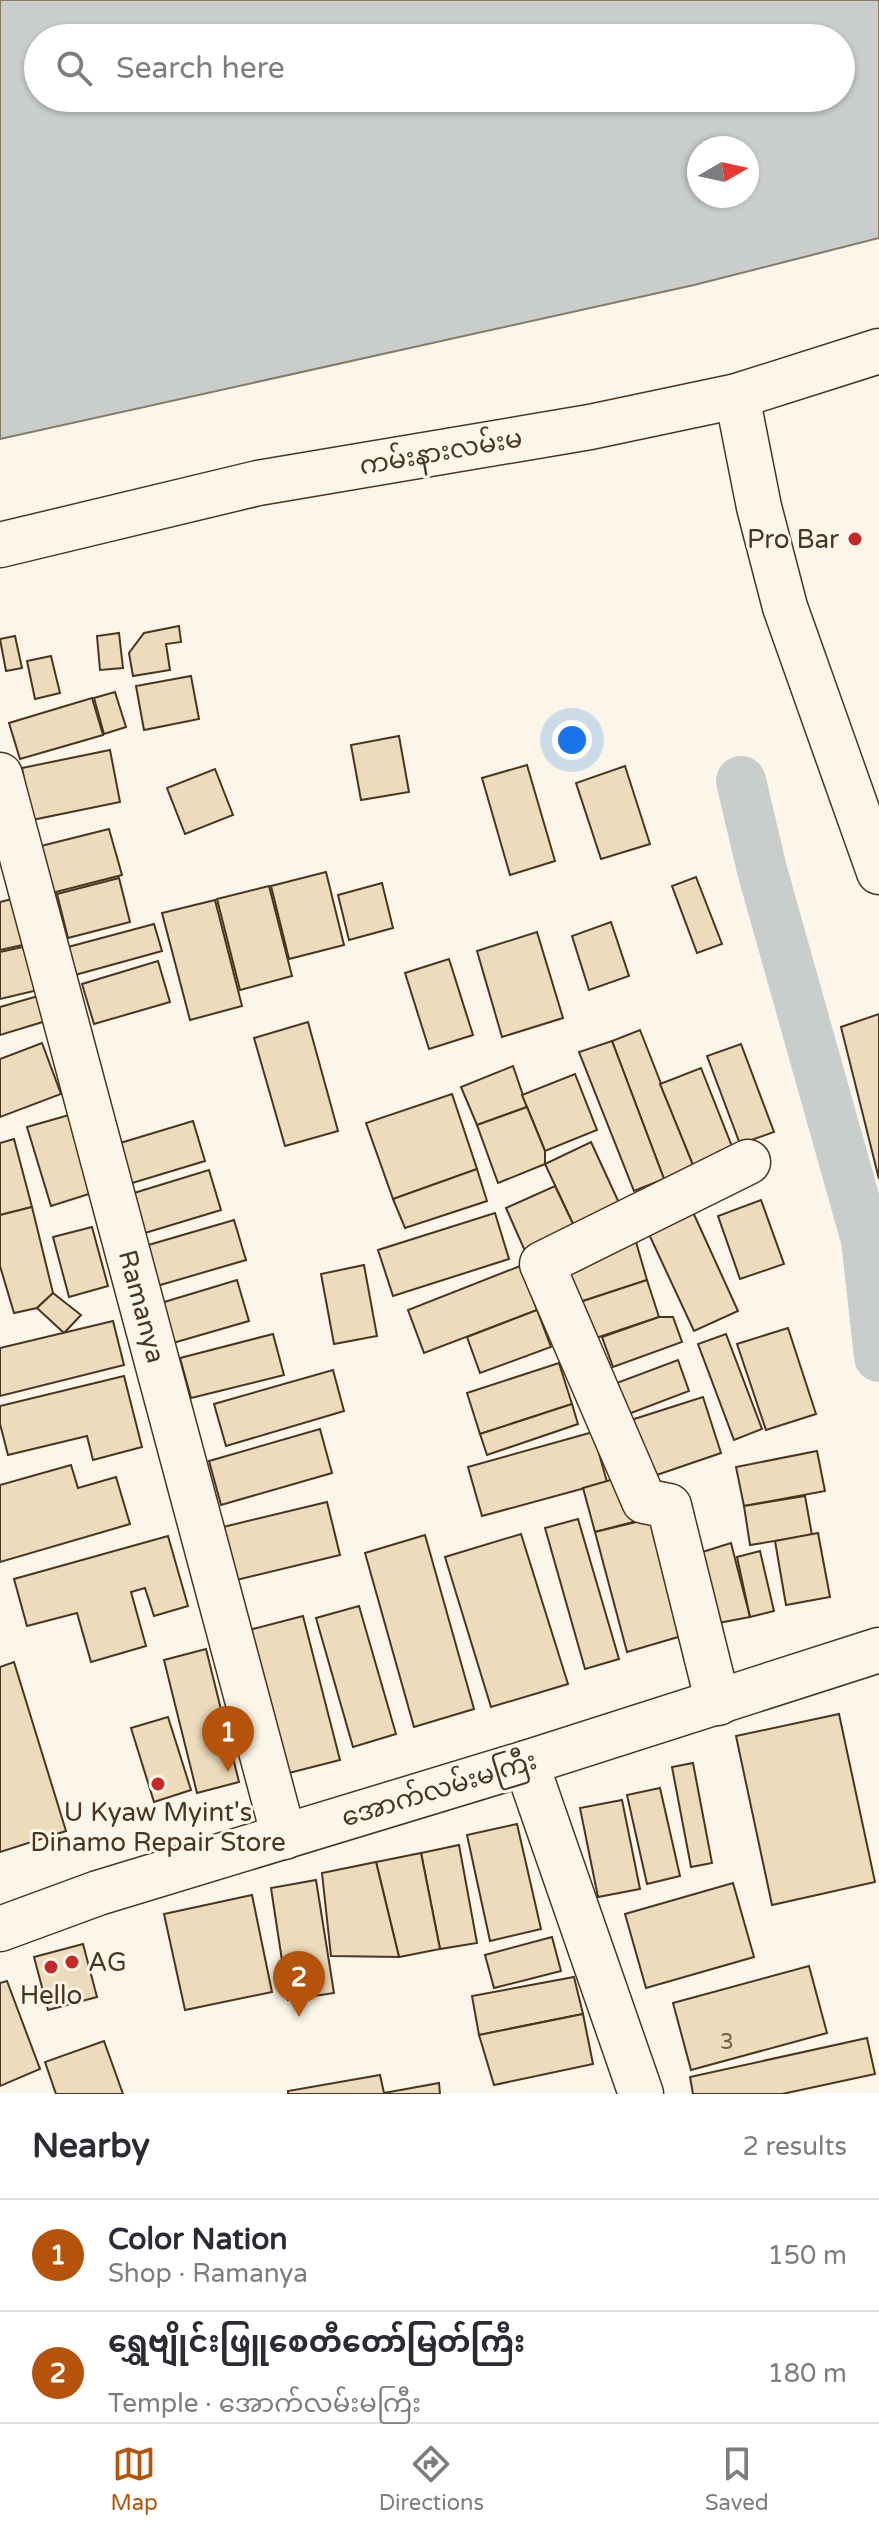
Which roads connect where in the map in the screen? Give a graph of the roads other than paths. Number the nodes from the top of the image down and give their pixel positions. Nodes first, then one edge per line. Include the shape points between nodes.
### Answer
1 (879, 351) edge
2 (737, 396) junction
3 (0, 545) edge
4 (0, 775) edge
5 (879, 872) edge
6 (748, 1162) dead end
7 (879, 1650) edge
8 (718, 1703) junction
9 (526, 1763) junction
10 (284, 1837) junction
11 (0, 1929) edge
12 (641, 2094) edge

1 - 2 street, ကမ်းနားလမ်းမ
2 - 3 street, ကမ်းနားလမ်းမ via 590,427 258,483
2 - 5 street via 785,607
4 - 10 street, Ramanya
6 - 8 street via 542,1264 644,1501 669,1506
7 - 8 street, အောက်လမ်းမကြီး
8 - 9 street, အောက်လမ်းမကြီး
9 - 10 street, အောက်လမ်းမကြီး
9 - 12 street
10 - 11 street, အောက်လမ်းမကြီး via 98,1893

